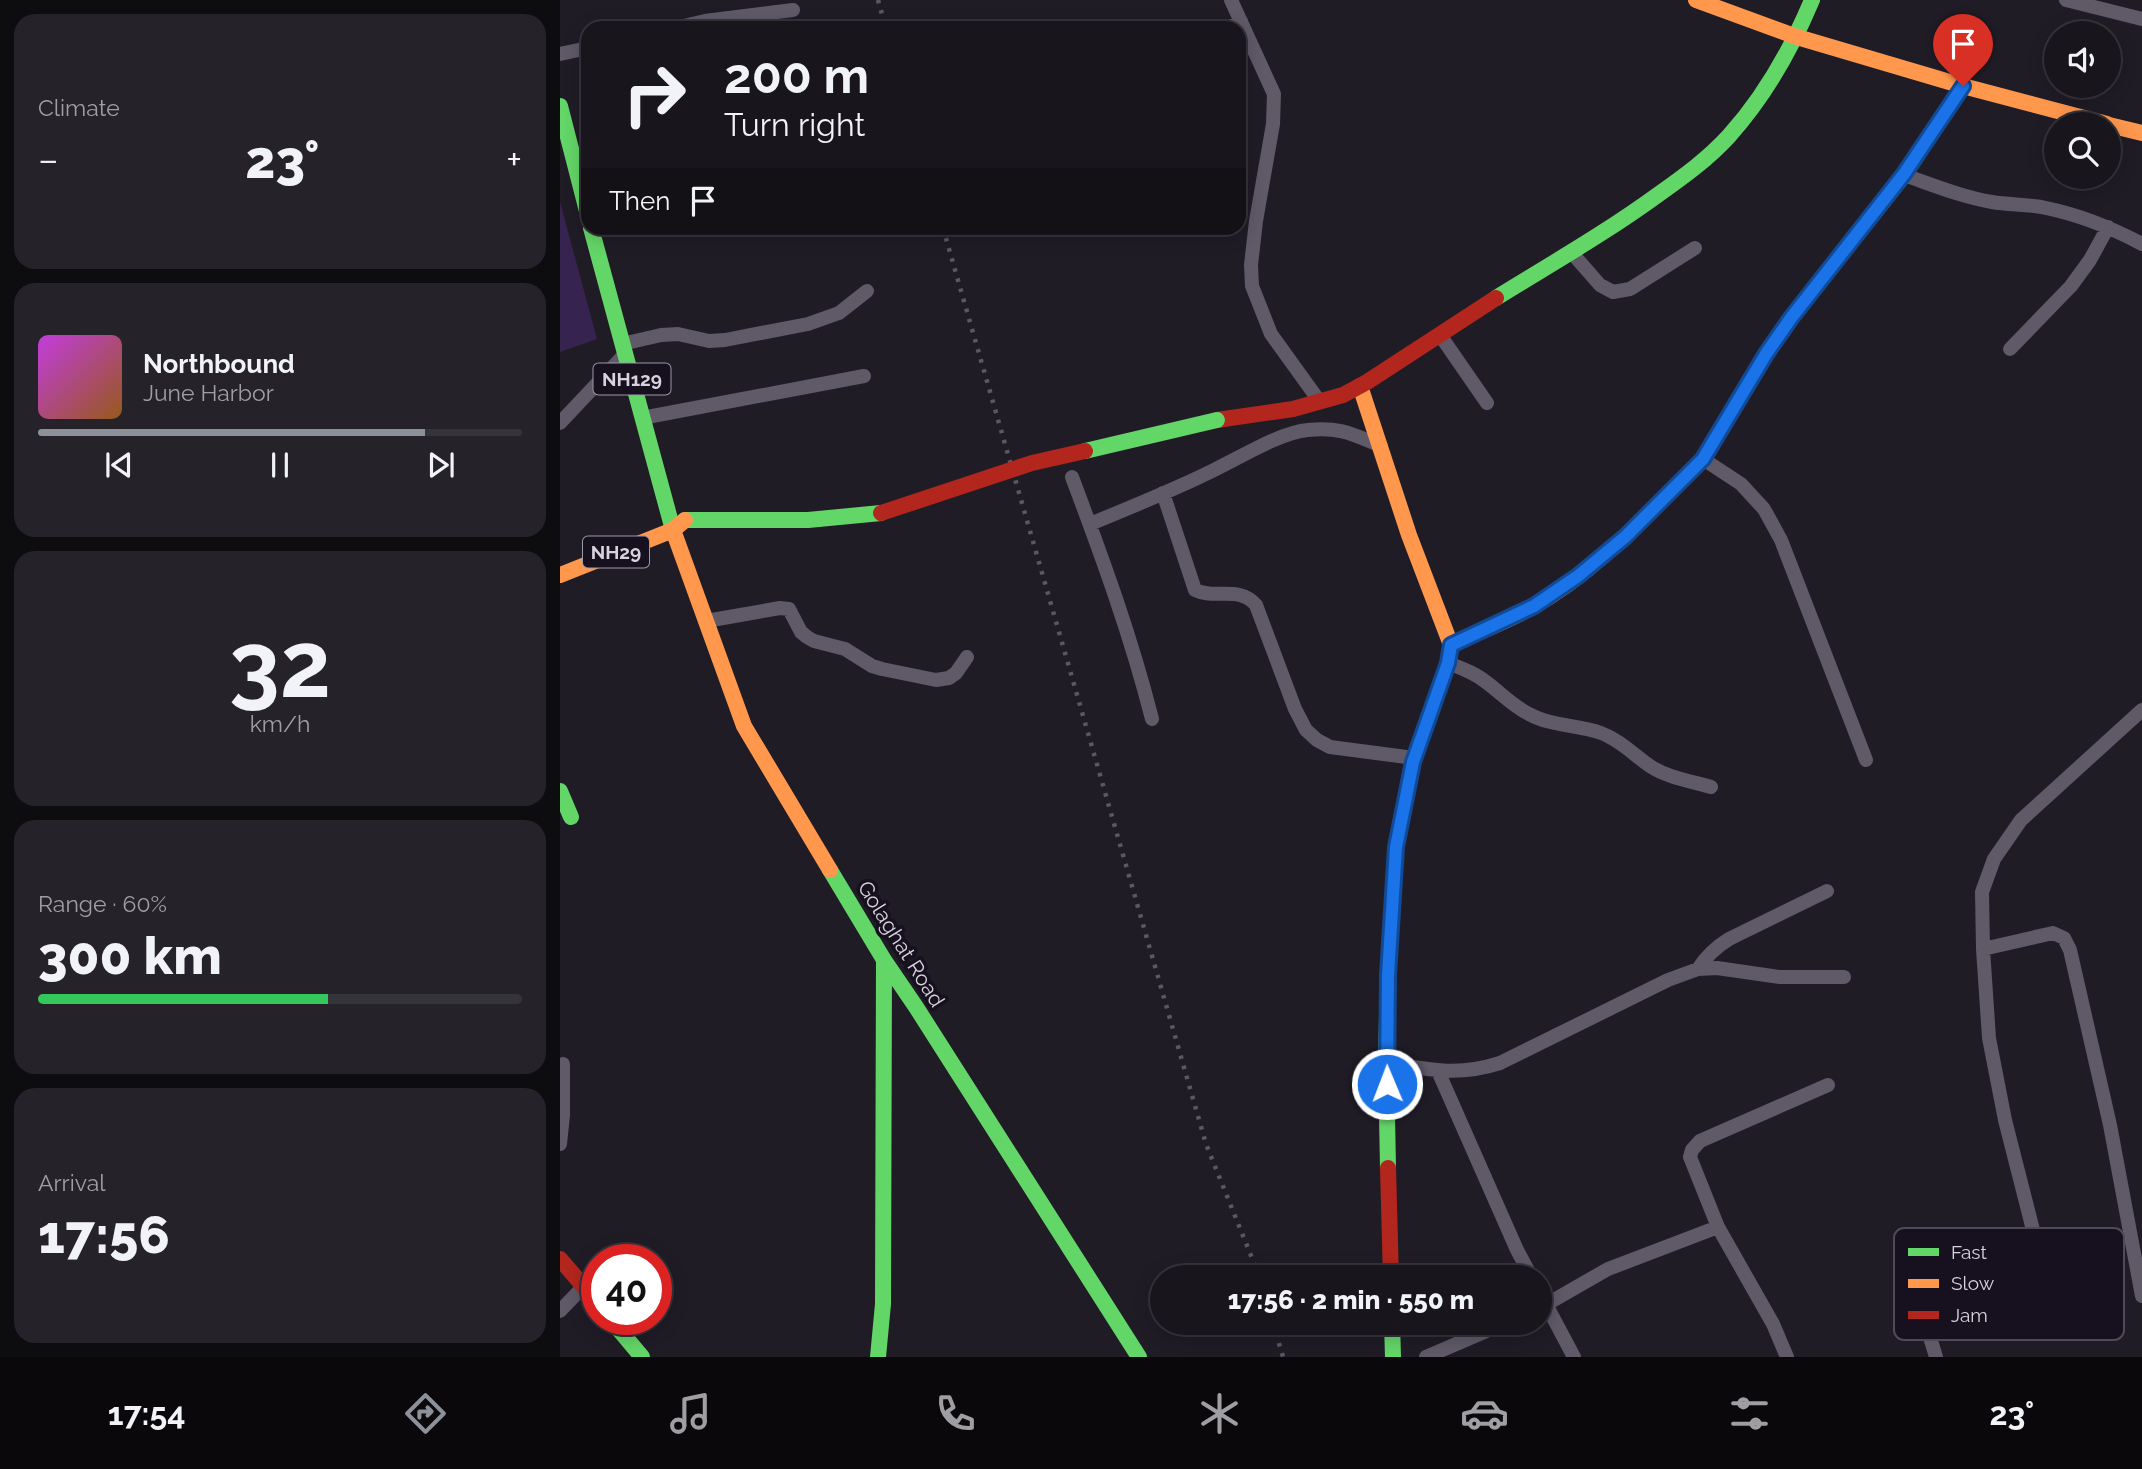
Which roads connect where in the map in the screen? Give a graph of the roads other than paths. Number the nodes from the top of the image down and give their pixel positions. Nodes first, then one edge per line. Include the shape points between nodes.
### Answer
1 (1231, 0) edge
2 (1696, 0) edge
3 (1812, 0) edge
4 (2066, 0) edge
5 (793, 10) dead end
6 (2142, 19) edge
7 (705, 21) edge
8 (1234, 21) edge
9 (1797, 37) junction
10 (1246, 45) edge
11 (581, 50) edge
12 (560, 54) edge
13 (1963, 86) junction
14 (560, 106) edge
15 (2062, 112) edge
16 (2121, 128) edge
17 (2142, 134) edge
18 (1904, 174) junction
19 (581, 188) edge
20 (2108, 227) junction
21 (593, 235) edge
22 (2142, 244) edge
23 (1695, 248) dead end
24 (1572, 252) junction
25 (867, 291) dead end
26 (1440, 335) junction
27 (623, 349) junction
28 (2010, 349) dead end
29 (864, 376) dead end
30 (1360, 386) junction
31 (1320, 402) junction
32 (1487, 403) dead end
33 (642, 418) junction
34 (560, 424) edge
35 (1381, 446) junction
36 (1703, 459) junction
37 (1072, 478) dead end
38 (1163, 493) junction
39 (676, 522) junction
40 (646, 524) dead end
41 (1090, 524) junction
42 (560, 575) edge
43 (706, 621) junction
44 (1451, 645) junction
45 (967, 657) dead end
46 (1448, 663) junction
47 (2142, 710) edge
48 (1152, 719) dead end
49 (1414, 758) junction
50 (1866, 760) dead end
51 (1711, 786) dead end
52 (560, 791) edge
53 (571, 817) dead end
54 (1827, 891) dead end
55 (1983, 949) junction
56 (884, 960) junction
57 (1698, 969) junction
58 (1844, 977) dead end
59 (1386, 1063) junction
60 (562, 1064) dead end
61 (1438, 1071) junction
62 (1828, 1085) dead end
63 (560, 1144) edge
64 (1718, 1227) junction
65 (2032, 1228) edge
66 (560, 1259) edge
67 (1391, 1265) edge
68 (1525, 1265) edge
69 (581, 1285) edge
70 (581, 1289) edge
71 (2142, 1296) edge
72 (1552, 1297) edge
73 (560, 1311) edge
74 (1552, 1319) edge
75 (624, 1335) edge
76 (1392, 1335) edge
77 (1477, 1335) edge
78 (1931, 1340) edge
79 (642, 1357) edge
80 (878, 1357) edge
81 (1139, 1357) edge
82 (1393, 1357) edge
83 (1426, 1357) edge
84 (1574, 1357) edge
85 (1787, 1357) edge
86 (1936, 1357) edge

1 - 8 street
2 - 9 main road
3 - 9 main road
4 - 6 street
5 - 7 street
9 - 13 main road
9 - 24 main road via 1754,108 1727,138 1657,196
10 - 31 street via 1274,94 1256,220 1252,286 1271,334
11 - 12 street
13 - 15 main road
13 - 18 main road
14 - 19 main road
16 - 17 main road
18 - 20 street via 1992,202 2046,208
18 - 36 main road via 1791,318
20 - 22 street
20 - 28 street via 2071,286
21 - 27 main road, NH129
23 - 24 street via 1630,289 1613,292 1600,285
24 - 26 main road
25 - 27 street via 839,313 808,324 724,340 662,335
26 - 30 main road
26 - 32 street
27 - 33 main road, NH129
27 - 34 street
29 - 33 street
30 - 31 main road
30 - 35 main road
31 - 39 main road, bridge via 1217,420 1032,463 881,513 800,521
33 - 39 main road, NH129
35 - 38 street via 1347,431 1304,430
35 - 44 main road
36 - 44 main road via 1625,537 1578,576 1534,606
36 - 50 street via 1741,484 1764,509 1781,540
37 - 41 street
38 - 41 street
38 - 49 street via 1195,590 1238,593 1256,605 1307,730 1330,747
39 - 40 main road, NH29
39 - 42 main road, NH29
39 - 43 main road, Golaghat Road
41 - 48 street via 1138,662
43 - 45 street via 789,609 801,632 814,641 845,649 872,666 936,680 956,673
43 - 56 main road, Golaghat Road via 744,726
44 - 46 main road
46 - 49 main road
46 - 51 street via 1485,681 1530,715 1601,733 1663,773
47 - 55 street via 2021,820 1994,859 1982,892
49 - 59 main road via 1396,847
52 - 53 main road
54 - 57 street via 1729,939
55 - 65 street via 1989,1038
55 - 71 street via 2053,933 2064,938 2070,950 2110,1125
56 - 80 main road via 883,1304
56 - 81 main road, Golaghat Road
57 - 58 street via 1780,977
57 - 61 street via 1500,1063 1477,1071
59 - 61 street
59 - 67 main road
60 - 63 street
61 - 68 street
62 - 64 street via 1700,1142 1692,1150 1690,1157
64 - 72 street via 1608,1269
64 - 85 street
66 - 69 main road
70 - 73 street
74 - 84 street
75 - 79 main road
76 - 82 main road
77 - 83 street
78 - 86 street

